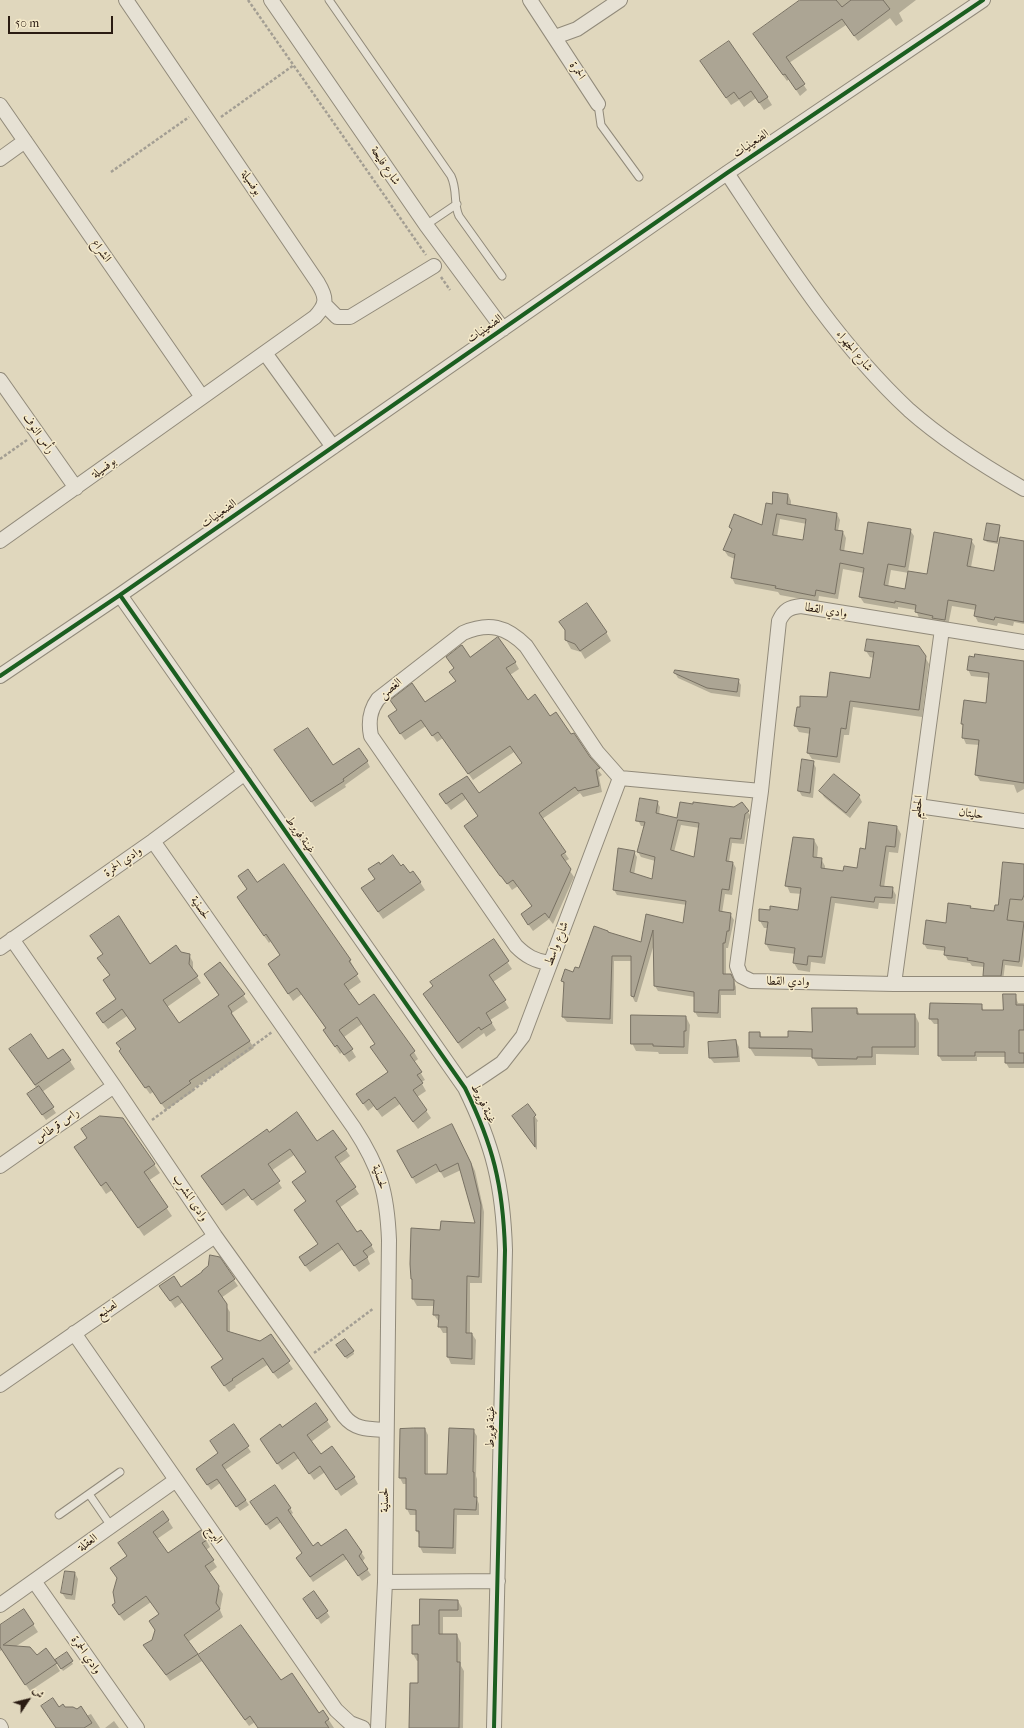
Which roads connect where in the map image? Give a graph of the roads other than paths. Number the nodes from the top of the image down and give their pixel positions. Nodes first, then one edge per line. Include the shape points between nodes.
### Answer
1 (126, 0) edge
2 (271, 0) edge
3 (329, 0) edge
4 (530, 0) edge
5 (620, 0) edge
6 (983, 0) edge
7 (555, 37) junction
8 (598, 104) joint
9 (0, 105) edge
10 (25, 141) junction
11 (0, 159) edge
12 (727, 173) junction
13 (639, 177) dead end
14 (457, 204) junction
15 (426, 225) junction
16 (434, 266) road end
17 (502, 276) dead end
18 (324, 304) junction
19 (503, 329) junction
20 (265, 353) junction
21 (0, 380) edge
22 (202, 396) junction
23 (333, 447) junction
24 (76, 488) junction
25 (1024, 489) edge
26 (0, 541) edge
27 (120, 595) junction
28 (942, 629) junction
29 (1024, 642) edge
30 (0, 676) edge
31 (245, 774) junction
32 (620, 778) junction
33 (761, 791) junction
34 (918, 806) junction
35 (1024, 821) edge
36 (153, 841) junction
37 (12, 939) junction
38 (0, 948) edge
39 (549, 964) junction
40 (894, 984) junction
41 (1024, 984) edge
42 (114, 1086) junction
43 (465, 1088) junction
44 (0, 1166) edge
45 (215, 1236) junction
46 (74, 1333) junction
47 (0, 1385) edge
48 (386, 1430) junction
49 (120, 1472) dead end
50 (176, 1480) junction
51 (89, 1494) junction
52 (59, 1515) dead end
53 (111, 1526) junction
54 (34, 1581) junction
55 (498, 1581) junction
56 (385, 1582) junction
57 (0, 1605) edge
58 (137, 1728) edge
59 (362, 1728) edge
60 (378, 1728) edge
61 (494, 1728) edge

1 - 18 street, بوفسيلة via 318,283 326,300
2 - 15 street, شارع فليحة
3 - 14 lane via 451,176 456,189
4 - 7 street, الحمرة
5 - 7 street via 582,26
6 - 12 street, الضعينيات
7 - 8 street, الحمرة
8 - 13 lane via 601,125
9 - 10 street, الشراع
10 - 11 street
10 - 22 street, الشراع
12 - 19 street, الضعينيات
12 - 25 street, شارع الجهراء via 780,254 869,370 910,411 956,447
14 - 15 lane
14 - 17 lane via 459,216
15 - 19 street, شارع فليحة
16 - 18 street via 350,318 337,317
18 - 20 street, بوفسيلة via 315,317
19 - 23 street, الضعينيات
20 - 22 street, بوفسيلة
20 - 23 street
21 - 24 street, رأس النوف
22 - 24 street, بوفسيلة
23 - 27 street, الضعينيات
24 - 26 street, بوفسيلة
27 - 30 street, الضعينيات
27 - 31 street, غينة فويرط
28 - 29 street, وادي القطا
28 - 33 street, وادي القطا via 802,606 787,609 779,621
28 - 34 street, الحطيم
31 - 36 street, وادي الحمرة
31 - 43 street, غينة فويرط
32 - 33 street
32 - 39 street, شارع واسط
32 - 39 street, الغصن via 597,752 526,646 504,629 490,626 463,633 378,699 371,712 371,736 516,946 524,955 537,962
33 - 40 street, وادي القطا via 737,966 741,976 751,981
34 - 35 street, حليتان
34 - 40 street, الحطيم
36 - 37 street, وادي الحمرة
36 - 48 street, لحسنية via 370,1153 382,1181 388,1210
37 - 38 street, وادي الحمرة
37 - 42 street, وادى المشرب
39 - 43 street, شارع واسط via 523,1036 515,1048 502,1063
40 - 41 street, وادي القطا
42 - 44 street, راس قرطاس
42 - 45 street, وادى المشرب
43 - 55 street, غينة فويرط via 480,1118 491,1150 500,1182 504,1216
45 - 46 street, لصنيع
45 - 48 street, وادى المشرب via 348,1421 359,1428
46 - 47 street, لصنيع
46 - 50 street, البرج
48 - 56 street, لحسنية
49 - 51 lane
50 - 53 street, العقلة
50 - 59 street, البرج via 336,1710
51 - 52 lane
51 - 53 lane
53 - 54 street, العقلة
54 - 57 street, العقلة
54 - 58 street, وادي الحمرة
55 - 56 street
55 - 61 street, غينة فويرط
56 - 60 street, لحسنية

